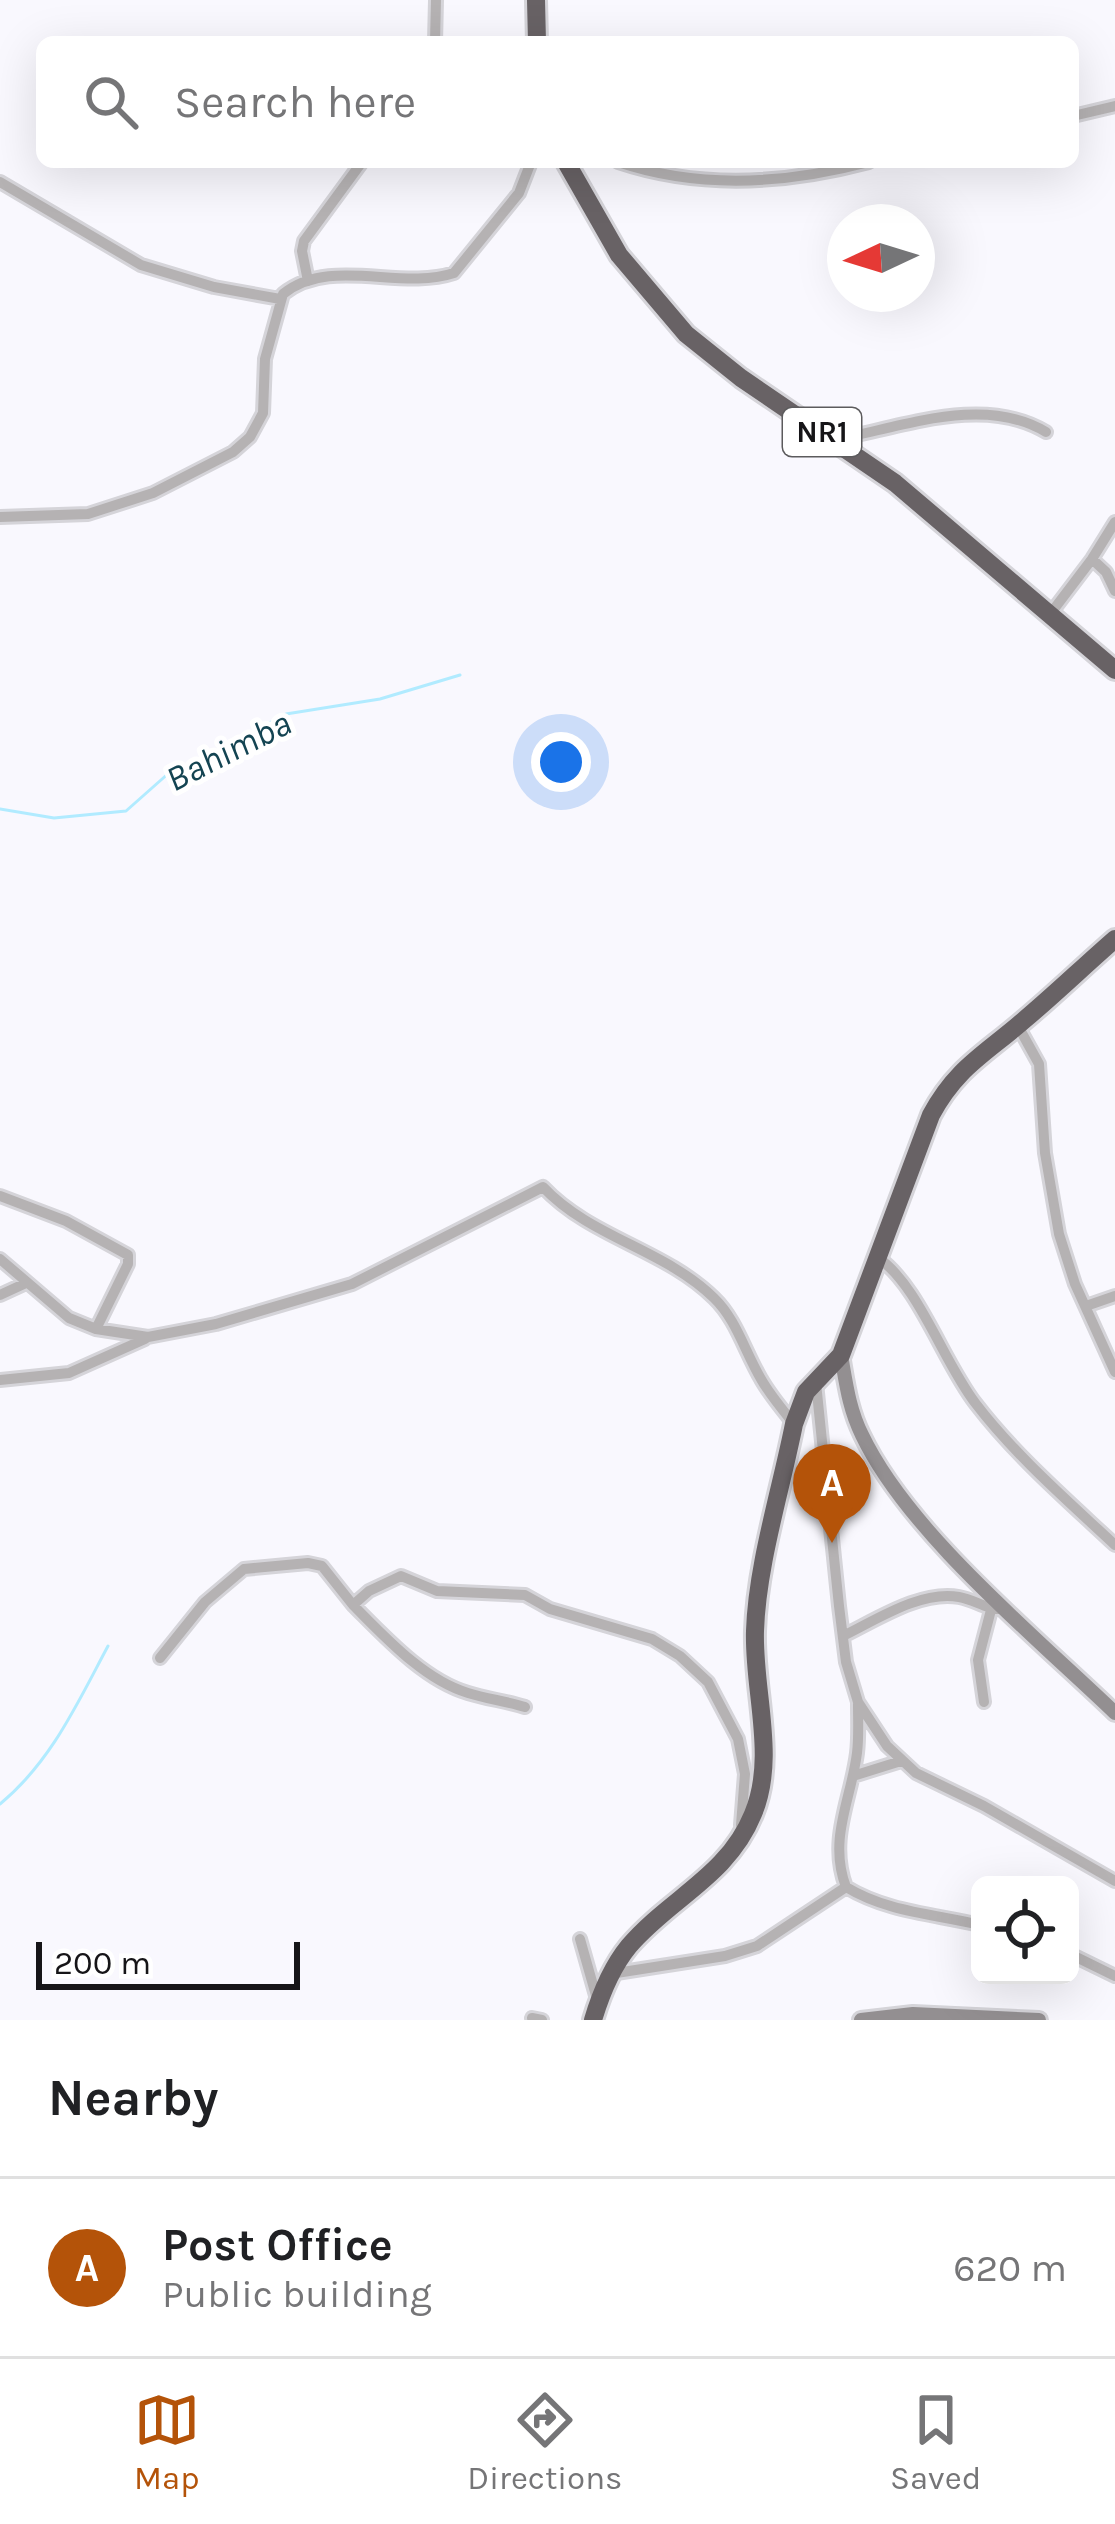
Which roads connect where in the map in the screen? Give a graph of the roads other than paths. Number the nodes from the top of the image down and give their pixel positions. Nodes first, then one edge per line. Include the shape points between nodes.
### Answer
1 (436, 0) edge
2 (536, 0) edge
3 (434, 36) edge
4 (537, 36) edge
5 (1115, 106) edge
6 (1079, 115) edge
7 (358, 168) edge
8 (529, 168) edge
9 (569, 168) edge
10 (637, 168) edge
11 (839, 168) edge
12 (0, 182) edge
13 (308, 280) junction
14 (280, 298) junction
15 (1046, 432) dead end
16 (833, 440) junction
17 (0, 517) edge
18 (1115, 522) edge
19 (1092, 559) junction
20 (1115, 591) edge
21 (1051, 613) junction
22 (1115, 670) edge
23 (1115, 939) edge
24 (1018, 1026) junction
25 (0, 1196) edge
26 (877, 1257) junction
27 (0, 1259) edge
28 (26, 1283) junction
29 (0, 1295) edge
30 (1115, 1296) edge
31 (1085, 1306) junction
32 (96, 1330) junction
33 (148, 1337) junction
34 (841, 1355) junction
35 (1115, 1372) edge
36 (816, 1379) junction
37 (0, 1380) edge
38 (794, 1424) junction
39 (1115, 1545) edge
40 (353, 1605) junction
41 (999, 1609) junction
42 (843, 1636) junction
43 (160, 1658) dead end
44 (857, 1702) junction
45 (984, 1702) dead end
46 (525, 1707) dead end
47 (1115, 1712) edge
48 (901, 1761) junction
49 (853, 1776) junction
50 (740, 1840) junction
51 (1115, 1881) edge
52 (846, 1887) junction
53 (971, 1923) edge
54 (580, 1939) dead end
55 (1079, 1958) edge
56 (610, 1974) junction
57 (1115, 1976) edge
58 (595, 2011) edge
59 (862, 2020) edge
60 (1039, 2020) edge

1 - 3 street
2 - 4 highway
5 - 6 street
7 - 13 street via 304,241
8 - 13 street via 519,193 454,272
9 - 16 highway, NR1 via 619,255 686,334
10 - 11 street via 721,183
12 - 14 street via 141,265
13 - 14 street
14 - 17 street via 263,412 233,452 153,493 88,514
15 - 16 street via 972,414
16 - 21 highway, NR1
18 - 19 street
19 - 20 street
19 - 21 street
21 - 22 highway, NR1
23 - 24 highway
24 - 26 highway via 973,1058 941,1096
24 - 31 street via 1039,1064 1051,1192
25 - 32 street via 128,1255
26 - 34 highway
26 - 39 street via 901,1279 978,1408
27 - 28 street
28 - 29 street
28 - 32 street
30 - 31 street
31 - 35 street
32 - 33 street
33 - 37 street via 69,1373
33 - 38 street via 352,1284 543,1187 570,1214 653,1255 713,1297
34 - 36 highway
34 - 41 street via 850,1406 872,1456
36 - 38 highway
36 - 42 street
38 - 50 highway via 755,1628 762,1777
40 - 43 street via 322,1566 244,1569
40 - 46 street via 435,1676 465,1693
40 - 50 street via 408,1576 437,1591 525,1595 665,1647 708,1682 738,1739 746,1774
41 - 42 street via 934,1598
41 - 45 street via 978,1660
41 - 47 street
42 - 44 street
44 - 48 street
44 - 49 street
48 - 49 street
48 - 51 street
49 - 52 street via 839,1830
50 - 56 highway via 708,1880 638,1936
52 - 53 street via 870,1902
52 - 56 street via 757,1946
54 - 58 street
55 - 57 street
56 - 58 highway
59 - 60 street

